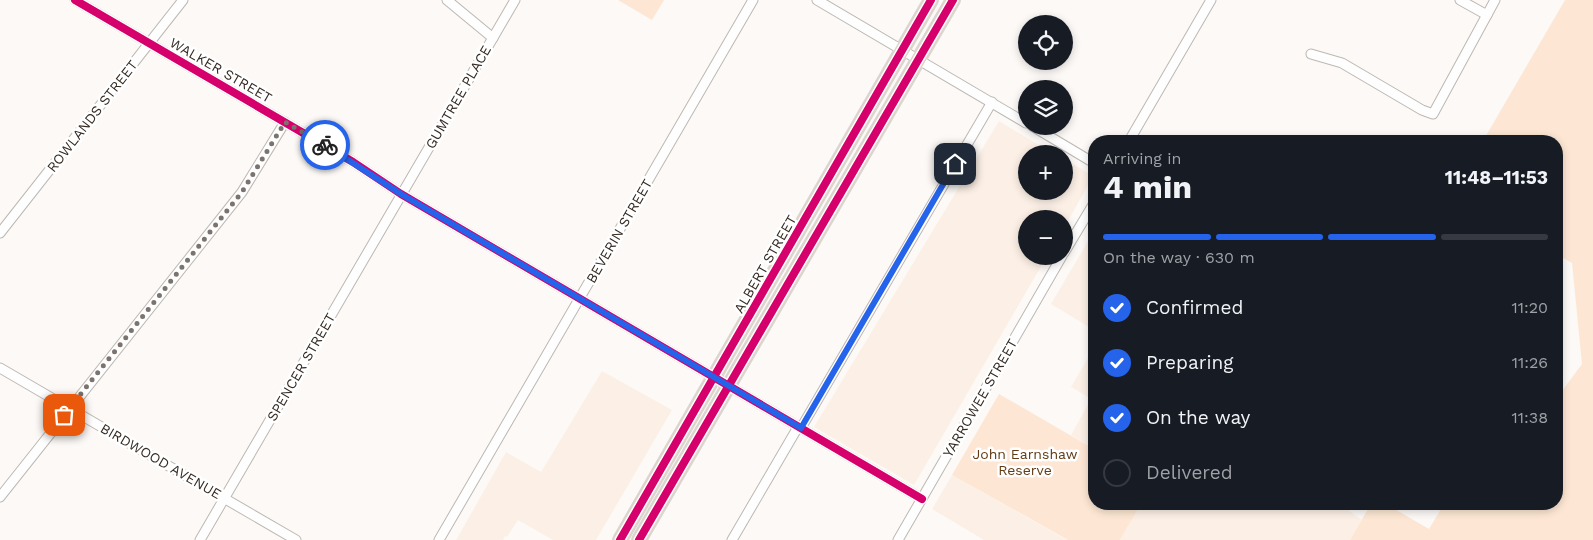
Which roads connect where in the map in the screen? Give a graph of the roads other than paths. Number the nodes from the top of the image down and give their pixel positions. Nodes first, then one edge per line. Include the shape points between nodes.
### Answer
1 (75, 0) edge
2 (184, 0) edge
3 (447, 0) edge
4 (515, 0) edge
5 (753, 0) edge
6 (817, 0) edge
7 (931, 0) edge
8 (953, 0) edge
9 (1211, 0) edge
10 (1460, 0) edge
11 (1495, 0) edge
12 (1487, 15) junction
13 (493, 38) junction
14 (150, 43) junction
15 (902, 50) junction
16 (1311, 54) dead end
17 (918, 60) junction
18 (992, 102) junction
19 (1018, 118) edge
20 (285, 122) junction
21 (1047, 135) edge
22 (1133, 135) edge
23 (1088, 159) edge
24 (401, 194) junction
25 (1088, 213) edge
26 (0, 233) edge
27 (1073, 238) edge
28 (1057, 265) edge
29 (580, 299) junction
30 (0, 368) edge
31 (713, 377) junction
32 (729, 387) junction
33 (70, 407) junction
34 (799, 428) junction
35 (0, 497) edge
36 (224, 498) junction
37 (922, 498) junction
38 (200, 540) edge
39 (296, 540) edge
40 (439, 540) edge
41 (620, 540) edge
42 (639, 540) edge
43 (732, 540) edge
44 (898, 540) edge

1 - 14 street, WALKER STREET
2 - 14 street, ROWLANDS STREET
3 - 13 street
4 - 13 street, GUMTREE PLACE
5 - 29 street, BEVERIN STREET
6 - 15 street
7 - 15 highway, ALBERT STREET
8 - 17 highway
9 - 22 street
10 - 12 street
11 - 12 street
12 - 16 street via 1433,114 1340,62
13 - 24 street, GUMTREE PLACE
14 - 20 street, WALKER STREET
14 - 26 street, ROWLANDS STREET
15 - 17 street
15 - 31 highway, ALBERT STREET
17 - 18 street
17 - 32 highway
18 - 19 street
18 - 34 street
20 - 24 street, WALKER STREET
20 - 33 street via 242,192
21 - 23 street
24 - 29 street, WALKER STREET
24 - 36 street, SPENCER STREET
25 - 27 street, YARROWEE STREET
28 - 37 street, YARROWEE STREET
29 - 31 street, WALKER STREET
29 - 40 street, BEVERIN STREET
30 - 33 street, BIRDWOOD AVENUE
31 - 32 street, WALKER STREET
31 - 41 highway, ALBERT STREET
32 - 34 street, WALKER STREET
32 - 42 highway
33 - 35 street
33 - 36 street, BIRDWOOD AVENUE
34 - 37 street, WALKER STREET
34 - 43 street
36 - 38 street, SPENCER STREET
36 - 39 street, BIRDWOOD AVENUE
37 - 44 street, YARROWEE STREET

